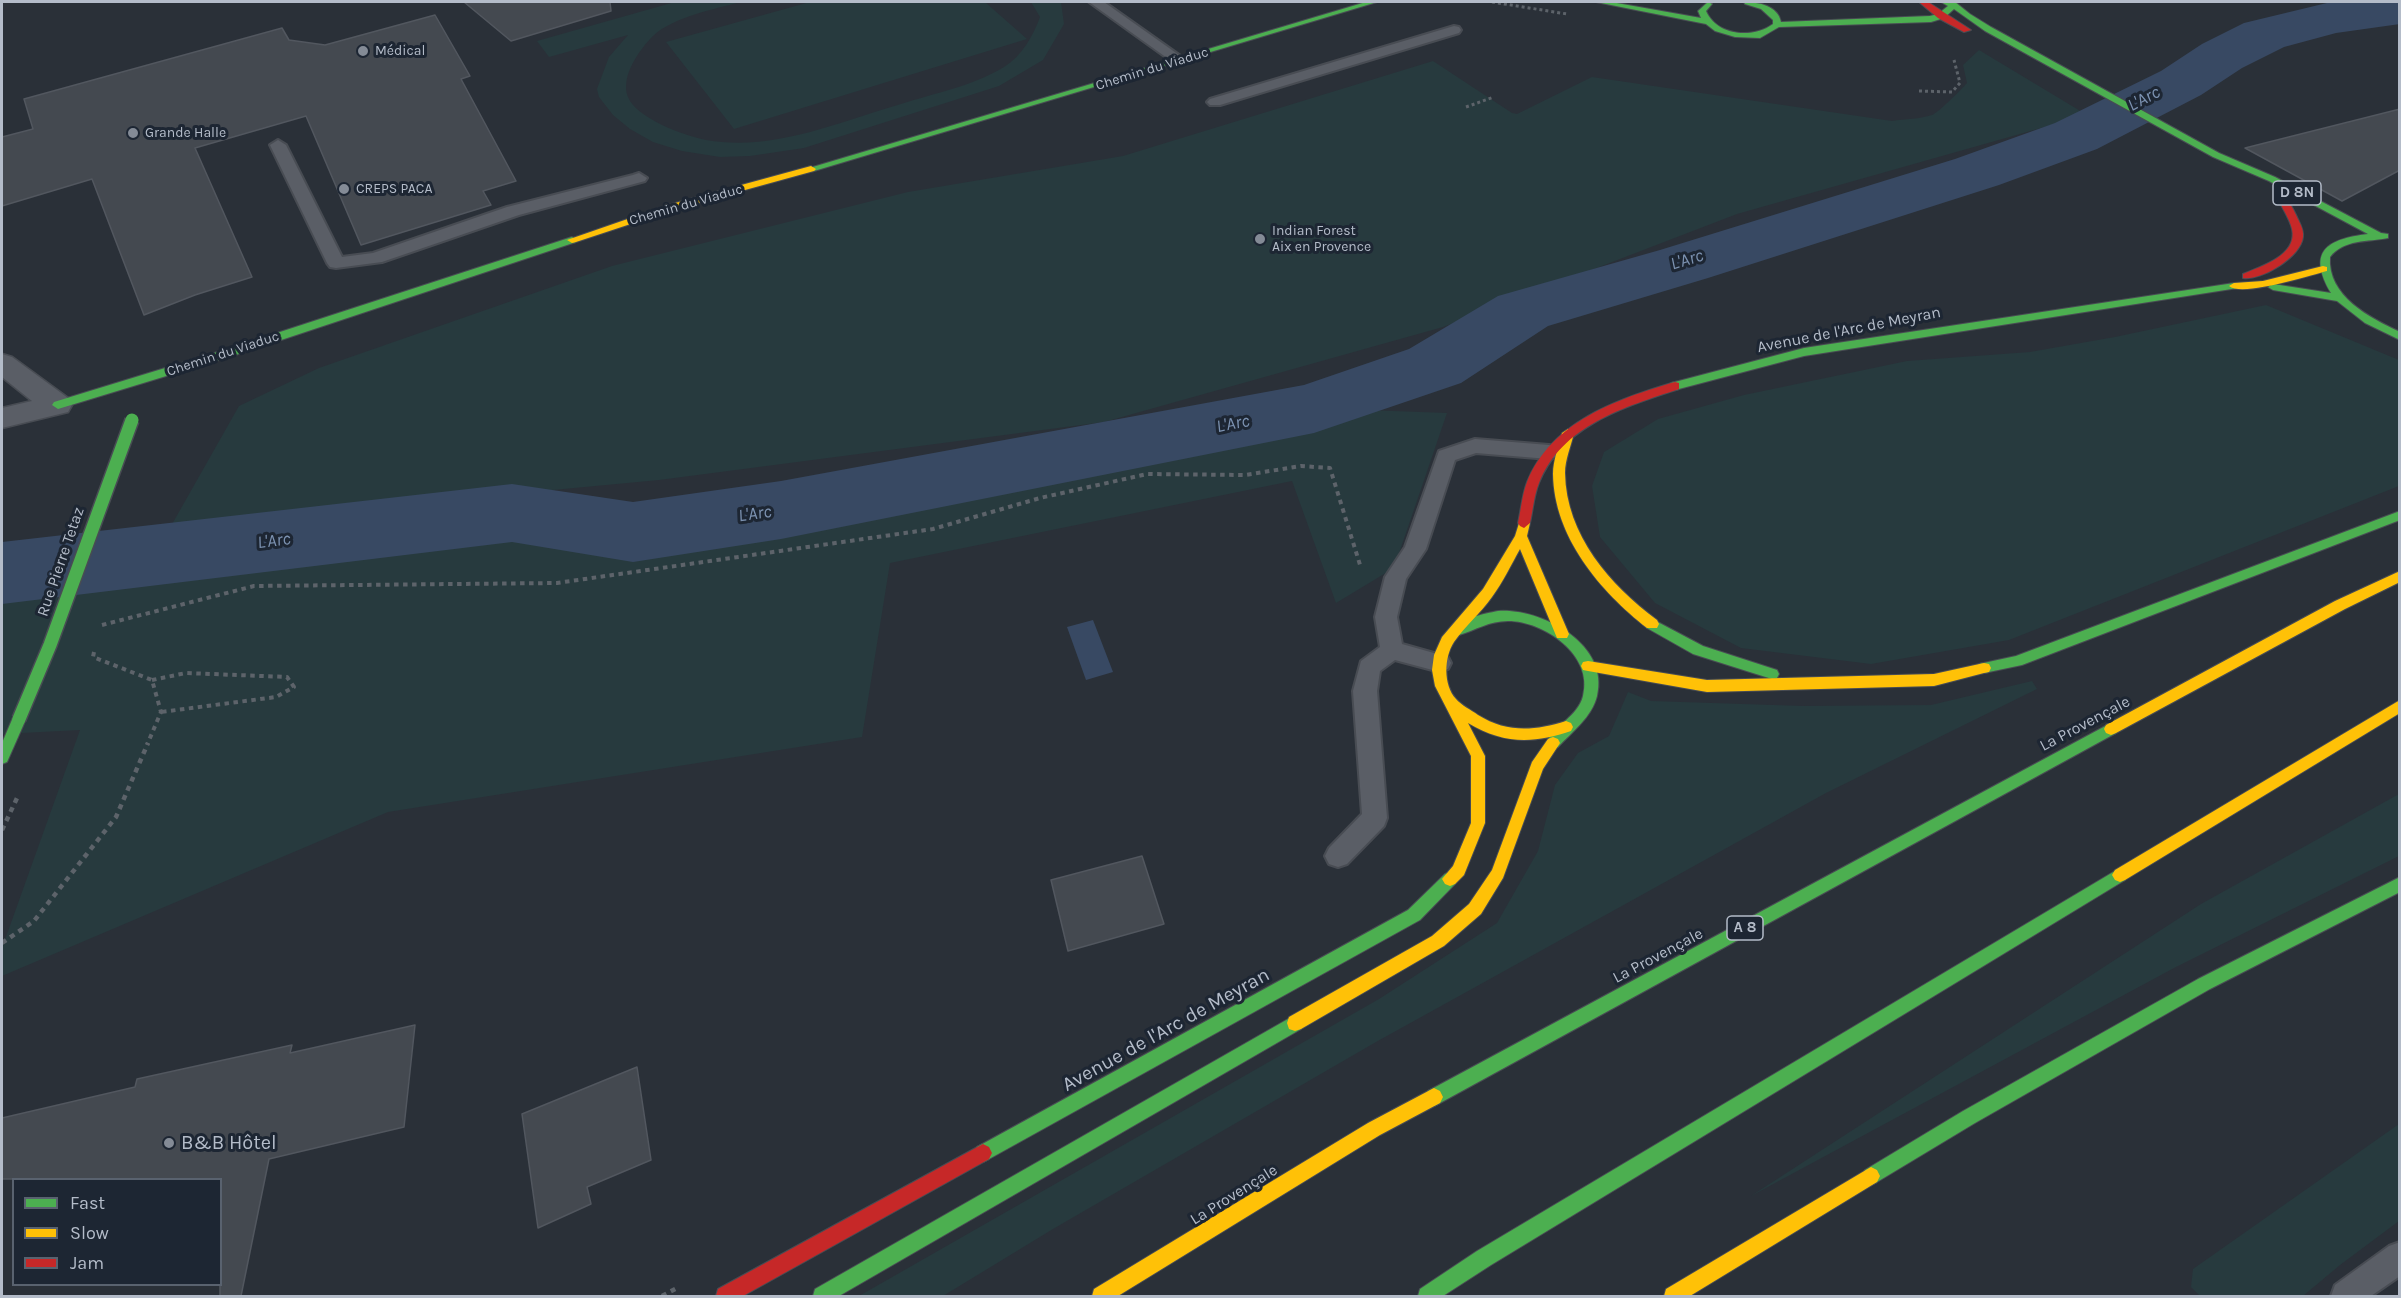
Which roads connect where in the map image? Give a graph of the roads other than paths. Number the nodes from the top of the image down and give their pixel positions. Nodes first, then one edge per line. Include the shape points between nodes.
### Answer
1 (1096, 2) edge
2 (1373, 2) edge
3 (1600, 2) edge
4 (1748, 2) edge
5 (1923, 2) edge
6 (1952, 2) edge
7 (1834, 9) dead end
8 (1709, 11) edge
9 (1941, 16) junction
10 (1775, 19) junction
11 (1997, 19) dead end
12 (1454, 30) dead end
13 (2020, 46) junction
14 (1179, 60) junction
15 (2052, 64) junction
16 (1215, 102) dead end
17 (278, 144) dead end
18 (2216, 155) junction
19 (639, 178) dead end
20 (2258, 188) dead end
21 (2312, 223) dead end
22 (2377, 235) junction
23 (2400, 236) edge
24 (2323, 269) junction
25 (2263, 284) junction
26 (2216, 288) junction
27 (2339, 298) junction
28 (2400, 337) edge
29 (2, 363) edge
30 (149, 377) junction
31 (58, 405) junction
32 (2, 418) edge
33 (1568, 433) junction
34 (1549, 453) junction
35 (2400, 515) edge
36 (1521, 536) junction
37 (2400, 576) edge
38 (1458, 630) junction
39 (1562, 634) junction
40 (1392, 650) junction
41 (1440, 663) junction
42 (1588, 666) junction
43 (1808, 684) junction
44 (1451, 702) junction
45 (2400, 706) edge
46 (1566, 727) junction
47 (2, 758) edge
48 (1338, 856) dead end
49 (2400, 884) edge
50 (2400, 1257) edge
51 (724, 1296) edge
52 (822, 1296) edge
53 (1101, 1296) edge
54 (1427, 1296) edge
55 (1672, 1296) edge
56 (2346, 1296) edge

1 - 14 lane
2 - 14 main road, Chemin du Viaduc
3 - 8 main road via 1641,9
4 - 10 main road
5 - 9 main road, D 8N
6 - 9 main road
6 - 13 main road via 1967,16
7 - 10 main road
8 - 10 main road via 1727,32 1767,32
9 - 10 main road via 1918,20
9 - 15 main road, D 8N
11 - 13 main road
12 - 16 lane
13 - 15 main road, D 8N
14 - 30 main road, Chemin du Viaduc via 879,151 672,207
15 - 18 main road, D 8N
17 - 19 lane via 336,263 376,258 513,211
18 - 20 main road, D 8N
18 - 22 main road, D 8N via 2272,178
21 - 26 main road, D 8N via 2280,201 2298,231 2294,249 2272,267
22 - 23 main road
22 - 24 main road via 2332,240
24 - 25 main road, Avenue de l'Arc de Meyran
24 - 27 main road
25 - 26 main road, Avenue de l'Arc de Meyran
25 - 27 main road, Avenue de l'Arc de Meyran
26 - 33 main road, Avenue de l'Arc de Meyran via 1804,352 1619,405
27 - 28 main road via 2372,323
29 - 31 street
30 - 31 main road, Chemin du Viaduc
30 - 47 main road, Rue Pierre Tetaz, bridge via 37,680
31 - 32 street, Chemin du Viaduc
33 - 34 main road, Avenue de l'Arc de Meyran
33 - 43 main road via 1559,476 1566,513 1585,554 1616,594 1657,628 1728,663
34 - 36 main road, Avenue de l'Arc de Meyran via 1533,481
34 - 40 lane via 1475,446 1446,456 1415,549 1396,577 1386,617
35 - 43 main road via 2017,661 1934,680
36 - 38 main road, Avenue de l'Arc de Meyran via 1488,593
36 - 39 main road
37 - 53 main road, La Provençale / A 8 via 1374,1129
38 - 39 main road via 1476,620 1497,616 1542,623
38 - 41 main road, Avenue de l'Arc de Meyran via 1447,641
39 - 42 main road
40 - 41 lane
40 - 48 lane via 1369,667 1365,691 1375,818
41 - 44 main road, Avenue de l'Arc de Meyran via 1442,686
42 - 43 main road via 1707,686
42 - 46 main road, Avenue de l'Arc de Meyran via 1592,683 1590,701 1581,716
44 - 46 main road, Avenue de l'Arc de Meyran via 1470,720 1502,734 1525,738 1548,735
44 - 51 main road, Avenue de l'Arc de Meyran via 1478,756 1478,823 1460,870 1414,915
45 - 54 main road
46 - 52 main road, Avenue de l'Arc de Meyran via 1540,759 1504,859 1484,899 1438,941
49 - 55 main road via 2204,984 1969,1117
50 - 56 lane

